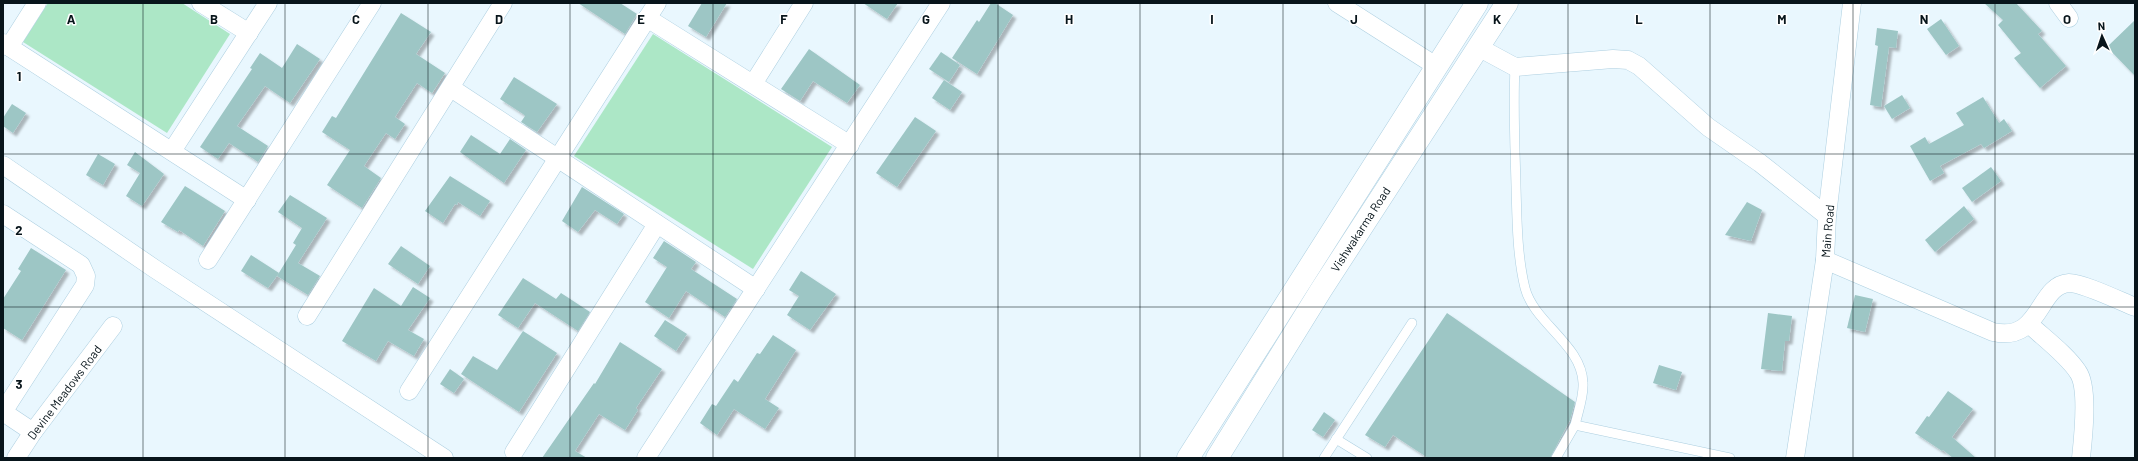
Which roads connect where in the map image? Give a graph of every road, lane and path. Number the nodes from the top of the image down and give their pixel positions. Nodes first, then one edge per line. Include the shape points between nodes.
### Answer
1 (37, 3) edge
2 (201, 3) edge
3 (268, 3) edge
4 (372, 3) edge
5 (503, 3) edge
6 (804, 3) edge
7 (941, 3) edge
8 (1337, 3) edge
9 (1477, 3) edge
10 (1507, 3) edge
11 (1852, 3) edge
12 (2058, 3) edge
13 (652, 10) edge
14 (2069, 18) dead end
15 (249, 33) junction
16 (6, 45) edge
17 (1478, 48) junction
18 (1436, 66) junction
19 (1515, 67) junction
20 (753, 84) junction
21 (451, 88) junction
22 (850, 145) junction
23 (172, 151) junction
24 (557, 158) junction
25 (3, 165) edge
26 (1366, 178) junction
27 (1384, 192) junction
28 (247, 200) junction
29 (3, 214) edge
30 (1827, 216) junction
31 (658, 224) junction
32 (208, 260) dead end
33 (1825, 260) junction
34 (756, 289) junction
35 (2135, 307) edge
36 (307, 316) dead end
37 (1412, 323) dead end
38 (2029, 324) junction
39 (112, 326) dead end
40 (409, 391) dead end
41 (3, 412) edge
42 (1575, 425) junction
43 (33, 432) junction
44 (1336, 439) junction
45 (514, 452) dead end
46 (16, 458) edge
47 (444, 458) edge
48 (646, 458) edge
49 (1188, 458) edge
50 (1217, 458) edge
51 (1324, 458) edge
52 (1366, 458) edge
53 (1556, 458) edge
54 (1730, 458) edge
55 (1795, 458) edge
56 (2081, 458) edge

1 - 16 street
2 - 15 street
3 - 15 street
4 - 28 street
5 - 21 street
6 - 20 street
7 - 22 street
8 - 18 street
9 - 18 main road, Vishwakarma Road
10 - 17 main road, Vishwakarma Road
11 - 30 street, Main Road
12 - 14 street
13 - 20 street
13 - 24 street
15 - 23 street
16 - 23 street
17 - 19 street
17 - 27 main road, Vishwakarma Road
18 - 26 main road, Vishwakarma Road
19 - 30 street via 1628,60 1652,76 1708,128 1760,163
19 - 42 lane via 1513,102 1521,270 1533,306 1570,350 1582,373 1582,393
20 - 22 street
21 - 24 street
21 - 36 street
22 - 34 street
23 - 28 street
24 - 31 street
24 - 40 street
25 - 47 street via 155,269
26 - 27 main road
26 - 49 main road, Vishwakarma Road
27 - 50 main road, Vishwakarma Road
28 - 32 street
29 - 41 street via 81,266 86,276 84,285
30 - 33 street, Main Road
31 - 34 street
31 - 45 street
33 - 38 street via 1993,332 2016,333
33 - 55 street, Main Road
34 - 48 street
35 - 38 street via 2078,285 2064,284 2054,290
37 - 44 lane
38 - 56 street via 2079,373 2083,388 2084,428
39 - 43 street, Devine Meadows Road
41 - 43 street
42 - 53 lane
42 - 54 lane
43 - 46 street, Devine Meadows Road
44 - 51 lane
44 - 52 lane

